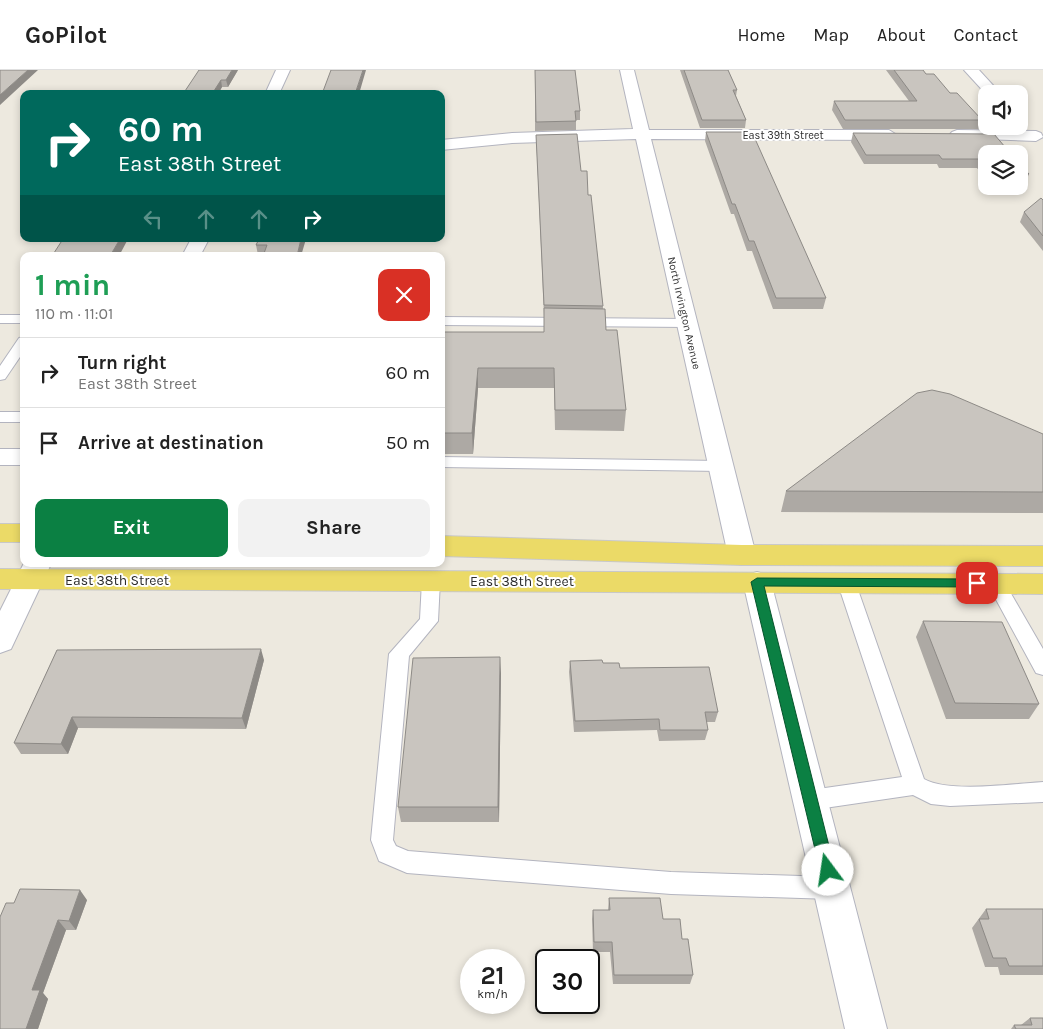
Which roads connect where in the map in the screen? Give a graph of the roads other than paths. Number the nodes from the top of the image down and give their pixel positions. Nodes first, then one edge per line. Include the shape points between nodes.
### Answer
1 (283, 70) edge
2 (627, 70) edge
3 (971, 70) edge
4 (985, 85) edge
5 (274, 90) edge
6 (1028, 127) edge
7 (642, 134) junction
8 (908, 135) edge
9 (937, 135) edge
10 (1039, 139) edge
11 (445, 145) edge
12 (0, 319) edge
13 (20, 319) edge
14 (445, 321) edge
15 (687, 323) junction
16 (20, 347) edge
17 (0, 376) edge
18 (0, 417) edge
19 (20, 418) edge
20 (0, 456) edge
21 (20, 456) edge
22 (445, 462) edge
23 (721, 466) junction
24 (0, 533) edge
25 (20, 533) edge
26 (445, 542) edge
27 (445, 545) edge
28 (445, 546) edge
29 (1043, 556) edge
30 (750, 568) junction
31 (33, 571) edge
32 (0, 579) edge
33 (431, 581) junction
34 (996, 583) junction
35 (847, 584) junction
36 (1043, 584) edge
37 (2, 631) edge
38 (1043, 667) edge
39 (916, 785) junction
40 (1043, 792) edge
41 (811, 800) junction
42 (832, 888) junction
43 (866, 1029) edge

1 - 5 street
2 - 7 street, North Irvington Avenue
3 - 4 street
6 - 10 street
7 - 8 street, East 39th Street
7 - 11 street, East 39th Street via 561,135
7 - 15 street, North Irvington Avenue
9 - 10 street
12 - 13 lane
14 - 15 lane
15 - 23 street, North Irvington Avenue
16 - 17 lane
18 - 19 lane
20 - 21 street
22 - 23 lane
23 - 30 street, North Irvington Avenue
24 - 25 main road
26 - 27 main road, East 38th Street via 467,542
28 - 30 main road, East 38th Street
29 - 30 main road, East 38th Street
30 - 33 main road, East 38th Street
30 - 35 main road, East 38th Street
30 - 41 street, North Irvington Avenue
31 - 32 main road, East 38th Street
31 - 33 main road, East 38th Street
31 - 37 street
33 - 42 lane via 429,621 399,654 382,840 387,853 407,862 671,883
34 - 35 main road, East 38th Street
34 - 36 main road, East 38th Street
34 - 38 lane
35 - 39 lane
39 - 40 lane via 930,794 950,796
39 - 41 lane
41 - 42 street, North Irvington Avenue
42 - 43 street, North Irvington Avenue

